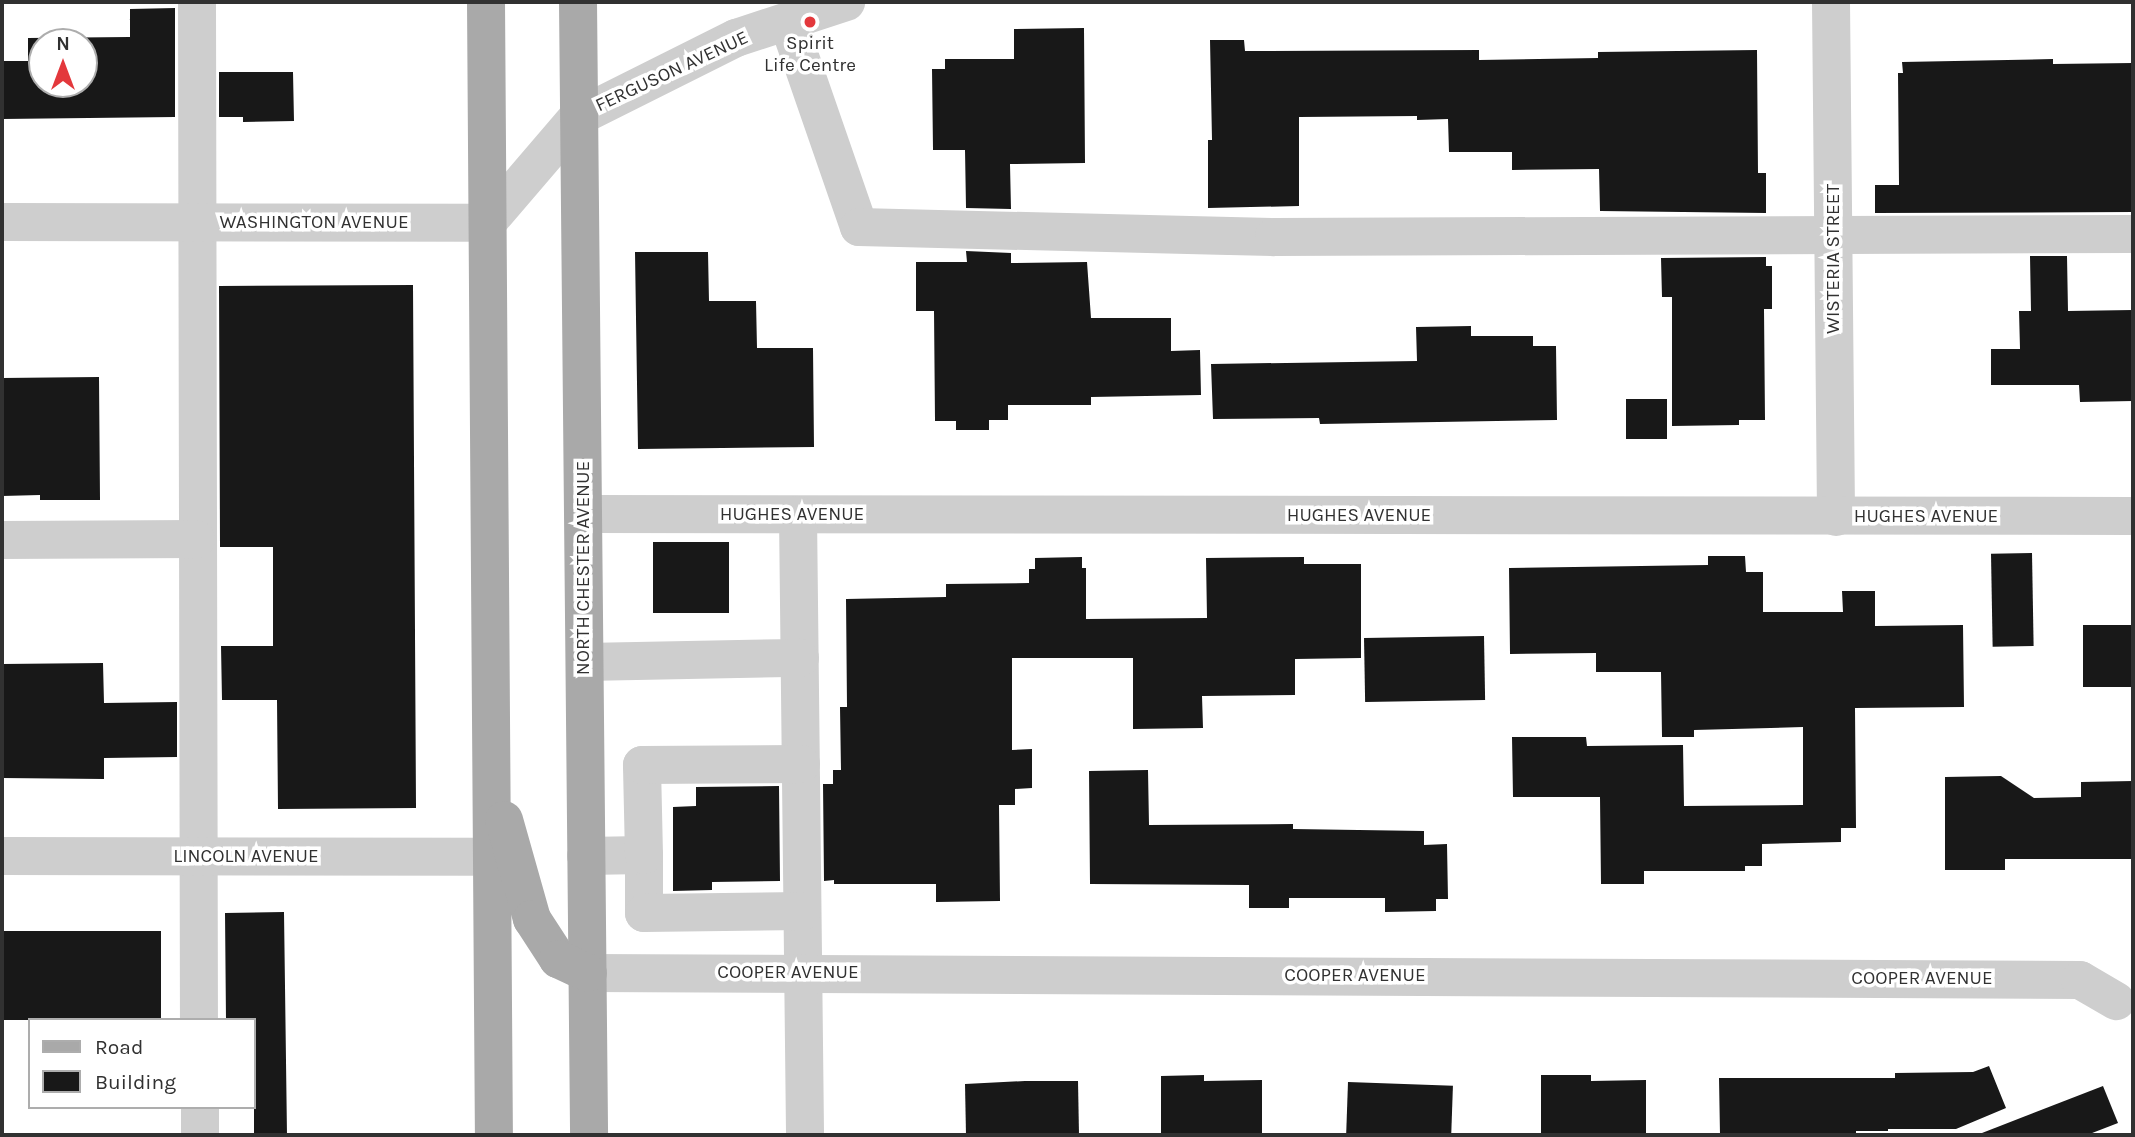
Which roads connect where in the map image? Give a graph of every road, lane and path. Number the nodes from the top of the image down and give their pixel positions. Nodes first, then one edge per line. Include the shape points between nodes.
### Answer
1 (197, 2) edge
2 (486, 2) edge
3 (578, 2) edge
4 (846, 2) edge
5 (1831, 2) edge
6 (788, 22) junction
7 (578, 117) junction
8 (2, 222) edge
9 (195, 222) junction
10 (486, 223) junction
11 (1833, 234) junction
12 (2133, 234) edge
13 (584, 514) junction
14 (798, 515) junction
15 (2133, 516) edge
16 (1836, 517) junction
17 (195, 539) junction
18 (2, 540) edge
19 (800, 658) junction
20 (584, 662) junction
21 (801, 764) junction
22 (491, 774) junction
23 (643, 855) junction
24 (2, 856) edge
25 (196, 856) junction
26 (586, 856) junction
27 (491, 857) junction
28 (802, 911) junction
29 (678, 912) junction
30 (588, 973) junction
31 (679, 973) junction
32 (803, 973) junction
33 (2116, 1001) dead end
34 (199, 1018) edge
35 (200, 1109) edge
36 (200, 1135) edge
37 (494, 1135) edge
38 (589, 1135) edge
39 (805, 1135) edge

1 - 9 street
2 - 10 main road
3 - 7 main road, NORTH CHESTER AVENUE
4 - 6 street, FERGUSON AVENUE
5 - 11 street, WISTERIA STREET
6 - 7 street, FERGUSON AVENUE via 736,38
6 - 11 street via 859,227 1274,237
7 - 10 street
7 - 13 main road, NORTH CHESTER AVENUE
8 - 9 street, WASHINGTON AVENUE
9 - 10 street, WASHINGTON AVENUE
9 - 17 street
10 - 22 main road
11 - 12 street
11 - 16 street, WISTERIA STREET
13 - 14 street, HUGHES AVENUE
13 - 20 main road, NORTH CHESTER AVENUE
14 - 16 street, HUGHES AVENUE
14 - 19 street
15 - 16 street, HUGHES AVENUE
17 - 18 street
17 - 25 street
19 - 20 street
19 - 21 street
20 - 26 main road, NORTH CHESTER AVENUE
21 - 23 street via 642,765
21 - 28 street
22 - 27 main road
22 - 30 main road via 532,919 558,959
23 - 26 street
23 - 29 street via 643,913
24 - 25 street, LINCOLN AVENUE
25 - 27 street, LINCOLN AVENUE
25 - 34 street
26 - 30 main road, NORTH CHESTER AVENUE
27 - 37 main road
28 - 29 street
28 - 32 street
29 - 31 street
30 - 31 street, COOPER AVENUE
30 - 38 main road, NORTH CHESTER AVENUE
31 - 32 street, COOPER AVENUE
32 - 33 street, COOPER AVENUE via 2080,980
32 - 39 street
35 - 36 street

